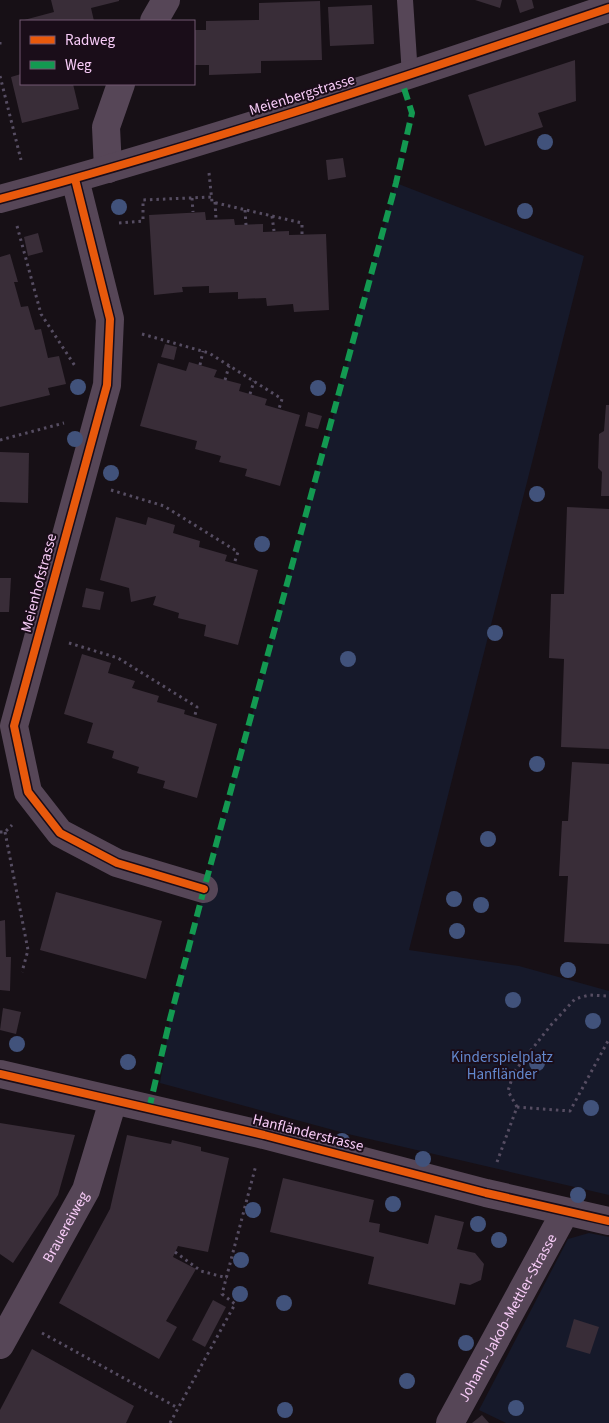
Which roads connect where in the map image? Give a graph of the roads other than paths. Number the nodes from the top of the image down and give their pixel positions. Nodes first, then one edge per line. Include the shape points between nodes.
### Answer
1 (166, 0) edge
2 (405, 0) edge
3 (609, 8) edge
4 (155, 20) edge
5 (410, 75) junction
6 (121, 85) edge
7 (108, 169) junction
8 (75, 179) junction
9 (7, 209) edge
10 (204, 888) dead end
11 (0, 1074) edge
12 (113, 1101) junction
13 (565, 1212) junction
14 (609, 1221) edge
15 (0, 1345) edge
16 (450, 1423) edge

1 - 4 street
2 - 5 lane
3 - 5 street, Meienbergstrasse
5 - 7 street, Meienbergstrasse
6 - 7 street via 106,127
7 - 8 street, Meienbergstrasse
8 - 9 street, Meienbergstrasse via 29,191
8 - 10 street, Meienhofstrasse via 110,326 107,385 14,726 28,792 60,833 117,863
11 - 12 street, Hanfländerstrasse
12 - 13 street, Hanfländerstrasse via 264,1135
12 - 15 street, Brauereiweg via 86,1190
13 - 14 street, Hanfländerstrasse
13 - 16 street, Johann-Jakob-Mettler-Strasse

